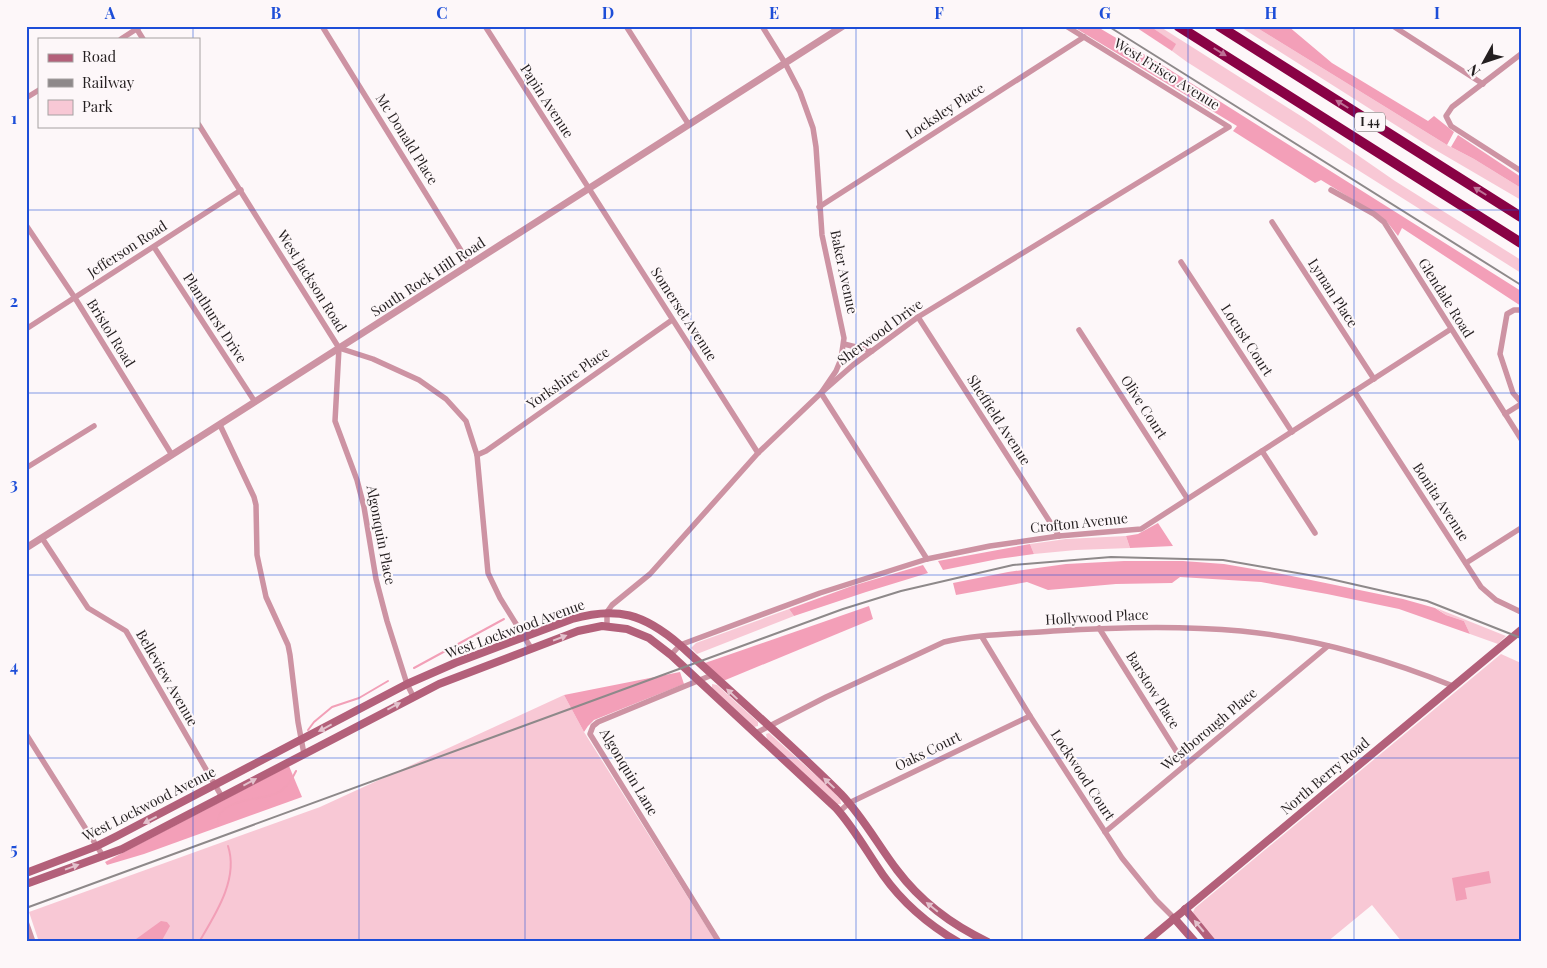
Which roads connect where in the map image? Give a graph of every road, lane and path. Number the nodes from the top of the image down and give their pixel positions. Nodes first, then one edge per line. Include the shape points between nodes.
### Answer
1 (322, 26) edge
2 (485, 26) edge
3 (626, 26) edge
4 (762, 26) edge
5 (843, 26) edge
6 (1066, 26) edge
7 (1178, 26) edge
8 (1219, 26) edge
9 (1393, 26) edge
10 (138, 27) edge
11 (1084, 37) junction
12 (122, 38) edge
13 (1521, 54) edge
14 (785, 63) junction
15 (1482, 84) junction
16 (38, 91) edge
17 (26, 98) edge
18 (689, 125) junction
19 (200, 127) edge
20 (1229, 127) joint
21 (1521, 171) edge
22 (589, 189) junction
23 (241, 190) junction
24 (1330, 190) dead end
25 (819, 207) junction
26 (1521, 217) edge
27 (1272, 222) dead end
28 (26, 225) edge
29 (1502, 231) junction
30 (1521, 243) edge
31 (154, 247) junction
32 (1521, 247) edge
33 (1181, 262) dead end
34 (470, 264) junction
35 (74, 298) junction
36 (1520, 309) edge
37 (918, 317) junction
38 (672, 320) junction
39 (26, 328) edge
40 (1451, 329) junction
41 (1079, 330) dead end
42 (844, 344) junction
43 (339, 348) junction
44 (872, 350) junction
45 (1374, 379) junction
46 (1354, 391) junction
47 (821, 393) junction
48 (255, 402) junction
49 (1521, 403) edge
50 (1505, 414) junction
51 (220, 425) junction
52 (94, 426) dead end
53 (1292, 432) junction
54 (1521, 439) edge
55 (1262, 451) junction
56 (758, 454) junction
57 (172, 455) junction
58 (477, 455) junction
59 (26, 468) edge
60 (1187, 498) junction
61 (1521, 528) edge
62 (1315, 533) dead end
63 (1059, 536) junction
64 (42, 538) junction
65 (26, 548) edge
66 (927, 559) junction
67 (1466, 563) junction
68 (607, 612) junction
69 (1521, 612) edge
70 (607, 626) junction
71 (1099, 628) junction
72 (1521, 630) edge
73 (524, 637) junction
74 (982, 637) junction
75 (680, 645) junction
76 (1328, 646) junction
77 (531, 648) junction
78 (671, 655) junction
79 (712, 675) junction
80 (700, 681) junction
81 (407, 684) junction
82 (1453, 686) junction
83 (413, 696) junction
84 (1030, 716) junction
85 (768, 726) junction
86 (756, 733) junction
87 (26, 734) edge
88 (302, 740) junction
89 (304, 754) junction
90 (1185, 765) junction
91 (215, 786) junction
92 (222, 797) junction
93 (849, 803) junction
94 (839, 812) junction
95 (1105, 832) junction
96 (97, 846) junction
97 (103, 856) junction
98 (26, 873) edge
99 (26, 884) edge
100 (1185, 909) junction
101 (1174, 918) junction
102 (26, 922) edge
103 (953, 923) junction
104 (946, 934) junction
105 (33, 942) edge
106 (719, 942) edge
107 (958, 942) edge
108 (988, 942) edge
109 (1146, 942) edge
110 (1195, 942) edge
111 (1212, 942) edge

1 - 34 street, Mc Donald Place
2 - 22 street, Papin Avenue
3 - 18 street
4 - 14 street, Baker Avenue
5 - 14 street, South Rock Hill Road
6 - 11 street, West Frisco Avenue
7 -> 29 highway, I 44
26 -> 8 highway, I 44
9 - 15 street
10 - 12 street
11 - 20 street, West Frisco Avenue
11 - 25 street, Locksley Place
13 - 15 street
14 - 18 street, South Rock Hill Road
14 - 25 street, Baker Avenue via 800,92 812,128
15 - 21 street via 1452,107 1446,116 1457,130
16 - 17 street
18 - 22 street, South Rock Hill Road
19 - 23 street, West Jackson Road
20 - 37 street, Sherwood Drive
22 - 34 street, South Rock Hill Road
22 - 38 street, Somerset Avenue
23 - 31 street, Jefferson Road
23 - 43 street, West Jackson Road
24 - 40 street, Glendale Road via 1384,222
25 - 42 street, Baker Avenue
27 - 45 street, Lyman Place
28 - 35 street, Bristol Road
29 - 30 highway, I 44
29 - 32 highway
31 - 35 street, Jefferson Road
31 - 48 street, Planthurst Drive
33 - 53 street, Locust Court
34 - 43 street, South Rock Hill Road
35 - 39 street, Jefferson Road
35 - 57 street, Bristol Road
36 - 49 street via 1507,314 1500,354 1513,393
37 - 44 street, Sherwood Drive
37 - 63 street, Sheffield Avenue
38 - 56 street, Somerset Avenue
38 - 58 street, Yorkshire Place
40 - 45 street, Crofton Avenue
40 - 50 street, Glendale Road
41 - 60 street, Olive Court
42 - 44 street
42 - 47 street, Baker Avenue via 836,371
43 - 48 street, South Rock Hill Road
43 - 58 street, West Jackson Road via 419,380 446,399 466,421
43 - 81 street, Algonquin Place via 335,421 357,480 376,579
44 - 47 street, Sherwood Drive
45 - 46 street, Crofton Avenue
46 - 53 street, Crofton Avenue
46 - 67 street, Bonita Avenue
47 - 56 street, Sherwood Drive
47 - 66 street
48 - 51 street, South Rock Hill Road
49 - 50 street
50 - 54 street, Glendale Road
51 - 57 street, South Rock Hill Road
51 - 88 street via 254,497 257,555 266,597 288,644
52 - 59 street
53 - 55 street, Crofton Avenue
55 - 60 street, Crofton Avenue
55 - 62 street
56 - 68 street, Sherwood Drive via 650,574 617,599
57 - 64 street, South Rock Hill Road
58 - 73 street, West Jackson Road via 488,574
60 - 63 street, Crofton Avenue via 1141,529
61 - 67 street
63 - 66 street, Crofton Avenue
64 - 65 street, South Rock Hill Road
64 - 91 street, Belleview Avenue via 88,608 126,631
66 - 75 street, Crofton Avenue via 820,593
67 - 69 street, Bonita Avenue via 1491,597
68 - 70 street
68 - 73 main road, West Lockwood Avenue via 572,619
68 - 75 main road, West Lockwood Avenue via 643,620
77 -> 70 main road, West Lockwood Avenue via 578,631
70 - 78 main road, West Lockwood Avenue via 639,633
71 - 74 street, Hollywood Place
71 - 76 street, Hollywood Place via 1243,631
71 - 90 street, Barstow Place
72 - 82 main road, North Berry Road
73 - 77 street, West Jackson Road
73 - 81 main road, West Lockwood Avenue
74 - 84 street, Lockwood Court
74 - 85 street, Hollywood Place via 956,639 933,646
75 - 78 street, Crofton Avenue
75 - 79 main road, West Lockwood Avenue
76 - 82 street, Hollywood Place via 1415,671
76 - 90 street, Westborough Place
77 - 83 main road, West Lockwood Avenue
78 - 80 main road, West Lockwood Avenue
79 - 80 street, Algonquin Lane
85 -> 79 main road, West Lockwood Avenue
80 - 86 main road, West Lockwood Avenue
80 - 106 street, Algonquin Lane via 598,722 592,726 590,734
81 - 83 street, Algonquin Place
81 -> 88 main road, West Lockwood Avenue
82 - 100 main road, North Berry Road
89 -> 83 main road, West Lockwood Avenue
84 - 93 street, Oaks Court
84 - 95 street, Lockwood Court
85 - 86 street, Hollywood Place
93 -> 85 main road, West Lockwood Avenue
86 - 94 main road, West Lockwood Avenue
87 - 96 street
88 - 89 street
88 - 91 main road, West Lockwood Avenue
92 -> 89 main road, West Lockwood Avenue
90 - 95 street, Westborough Place
91 - 92 street, Belleview Avenue
91 -> 96 main road, West Lockwood Avenue
92 - 97 main road, West Lockwood Avenue via 145,838
93 - 94 street, Oaks Court
103 -> 93 main road, West Lockwood Avenue via 909,885
94 - 104 main road, West Lockwood Avenue via 893,888 922,917
95 - 101 street, Lockwood Court via 1128,866
96 - 97 street
96 - 98 main road, West Lockwood Avenue
99 -> 97 main road, West Lockwood Avenue
100 - 101 main road, North Berry Road
111 -> 100 main road
101 - 109 main road, North Berry Road
101 - 110 main road
102 - 105 street
103 - 104 main road
103 - 108 main road, West Lockwood Avenue
104 - 107 main road, West Lockwood Avenue

